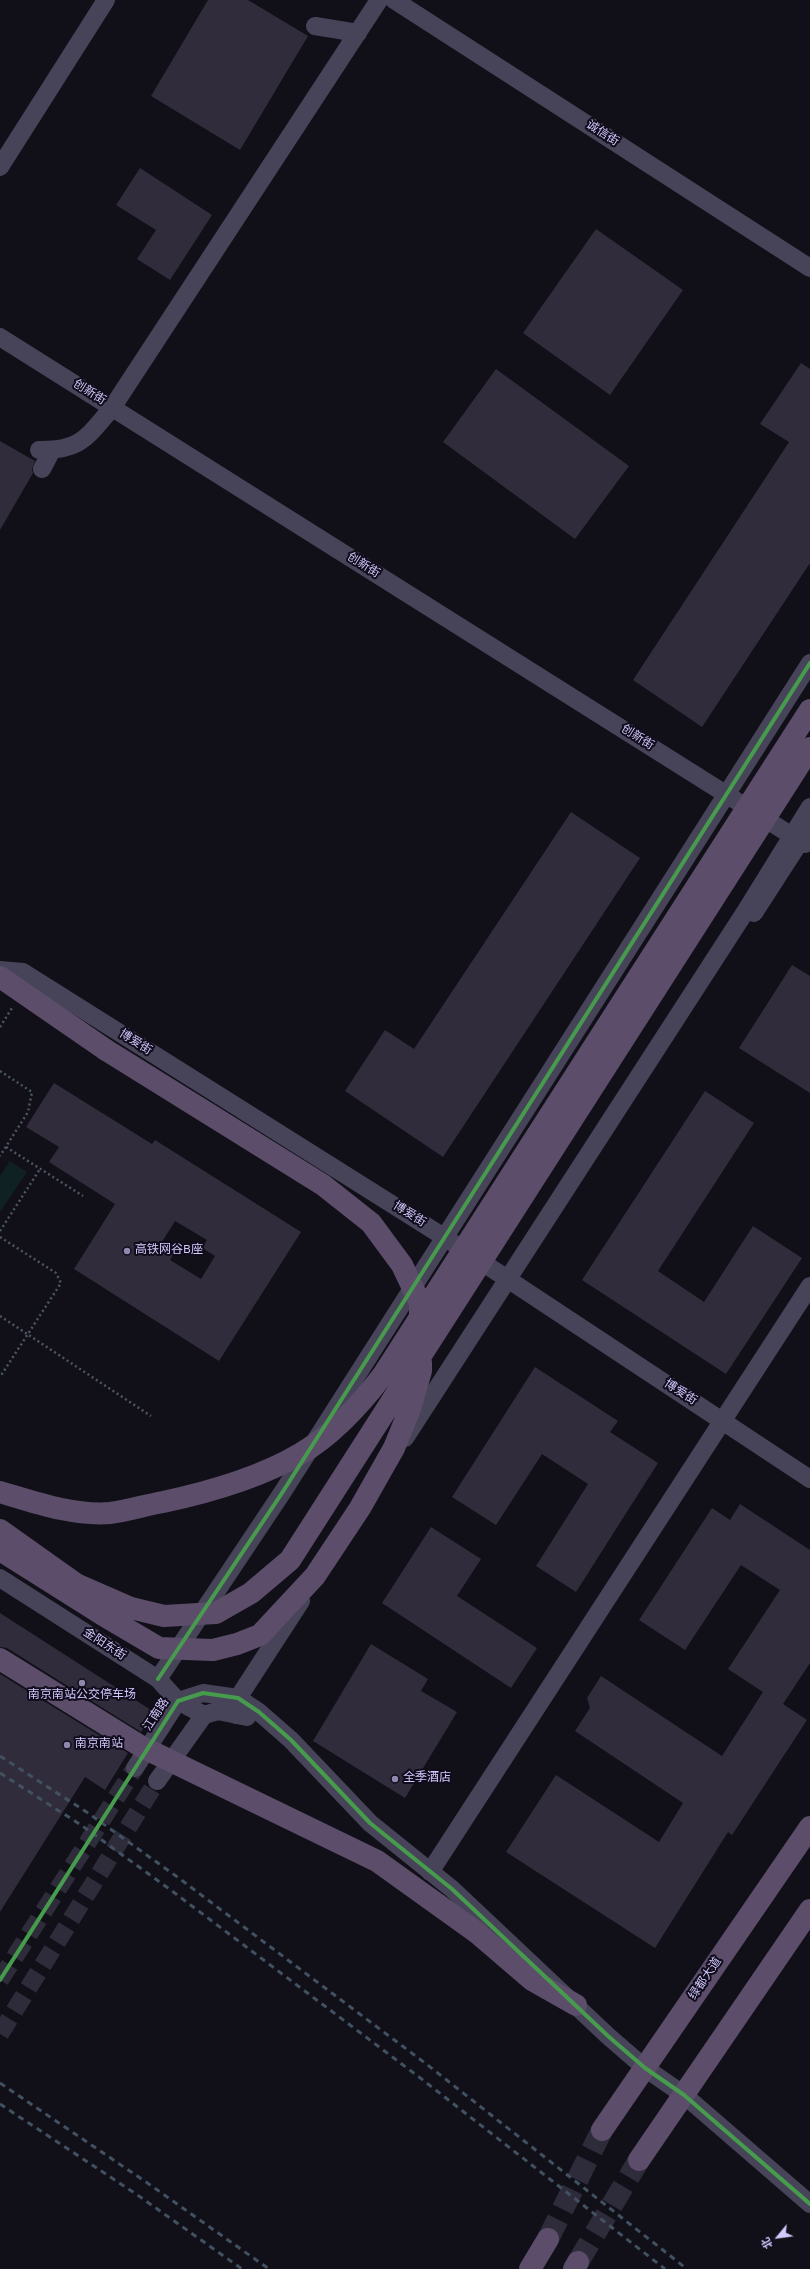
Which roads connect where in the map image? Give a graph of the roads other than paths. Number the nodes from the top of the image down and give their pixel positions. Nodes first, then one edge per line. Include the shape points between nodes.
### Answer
1 (106, 0) edge
2 (379, 0) edge
3 (394, 0) edge
4 (316, 26) dead end
5 (358, 33) junction
6 (0, 167) edge
7 (810, 268) edge
8 (0, 337) edge
9 (112, 408) junction
10 (42, 469) dead end
11 (810, 663) edge
12 (810, 710) edge
13 (810, 748) edge
14 (727, 794) junction
15 (810, 808) edge
16 (807, 838) edge
17 (0, 970) edge
18 (0, 977) edge
19 (444, 1237) junction
20 (511, 1282) junction
21 (810, 1286) edge
22 (722, 1421) junction
23 (810, 1479) edge
24 (0, 1492) edge
25 (360, 1508) junction
26 (0, 1530) edge
27 (0, 1550) edge
28 (0, 1578) edge
29 (0, 1659) edge
30 (158, 1679) junction
31 (178, 1701) junction
32 (237, 1706) junction
33 (204, 1714) junction
34 (135, 1768) tunnel mouth
35 (157, 1781) tunnel mouth
36 (810, 1827) edge
37 (430, 1872) junction
38 (810, 1910) edge
39 (576, 2005) junction
40 (645, 2068) junction
41 (684, 2094) junction
42 (602, 2130) tunnel mouth
43 (639, 2160) tunnel mouth
44 (810, 2204) edge
45 (548, 2239) tunnel mouth
46 (530, 2269) edge

1 - 6 street
2 - 5 street
3 - 7 street, 诚信街
4 - 5 street
5 - 9 street
8 - 9 street, 创新街
9 - 10 street via 76,446 45,450
9 - 14 street, 创新街
11 - 14 street
12 - 24 main road, bridge via 527,1154 383,1375 362,1402 330,1432 300,1454 216,1489 180,1498 109,1513 60,1509
13 - 26 main road, bridge via 290,1560 251,1593 216,1613 164,1616 131,1608 76,1584
14 - 16 street, 创新街
14 - 19 street
15 - 25 street, bridge
16 - 20 street
17 - 19 street, 博爱街 via 23,972
18 - 25 main road, 博爱街, bridge via 106,1050 323,1185 371,1223 402,1265 420,1303 421,1371 410,1409 394,1448
19 - 20 street, 博爱街
19 - 30 street via 282,1493
20 - 22 street, 博爱街
20 - 32 street
21 - 22 street
22 - 23 street, 博爱街
22 - 37 street
25 - 27 main road, 博爱街, bridge via 315,1576 260,1635 213,1650 159,1648 103,1616
28 - 30 street, 金阳东街
29 - 39 main road, bridge via 142,1747 377,1861 476,1932 532,1980
30 - 31 street, 金阳东街
31 - 32 street, 江南路 via 203,1693
31 - 33 street, 金阳东街
31 - 34 street, 江南路
32 - 33 street, 江南路
32 - 37 street, 江南路 via 259,1712 291,1740 370,1823
33 - 35 street
36 - 40 main road, 绿都大道
37 - 39 street, 江南路
38 - 41 main road
39 - 40 street, 江南路
40 - 41 street, 江南路
40 - 42 main road, 绿都大道
41 - 43 main road
41 - 44 street, 江南路
45 - 46 main road

